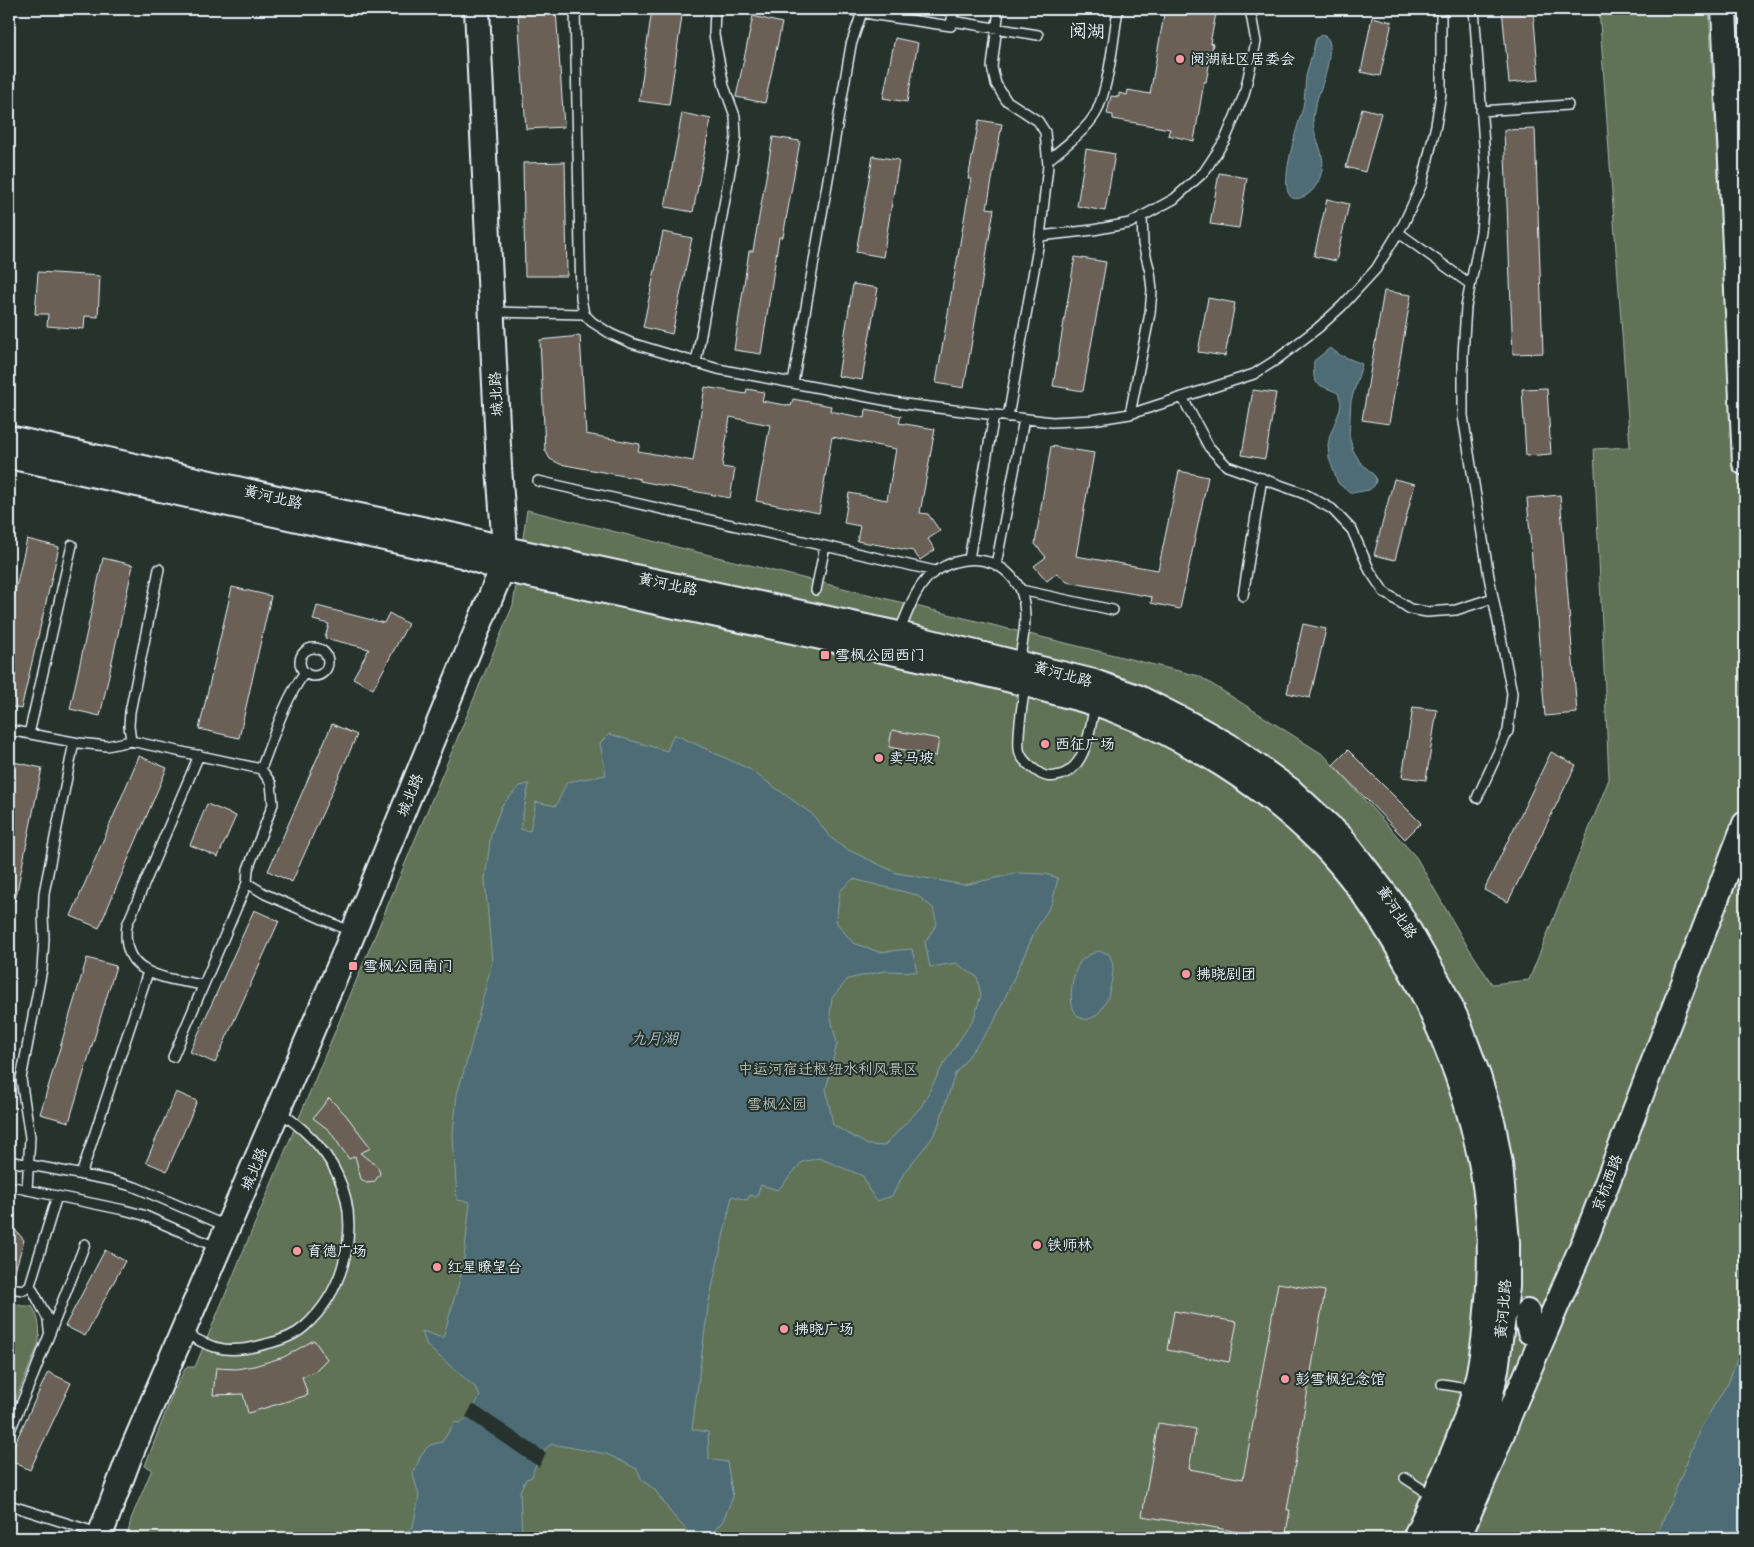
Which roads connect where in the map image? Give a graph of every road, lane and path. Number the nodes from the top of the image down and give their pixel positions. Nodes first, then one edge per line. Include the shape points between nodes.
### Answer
1 (477, 9) edge
2 (575, 9) edge
3 (715, 9) edge
4 (847, 9) edge
5 (938, 9) edge
6 (999, 9) edge
7 (1118, 9) edge
8 (1250, 9) edge
9 (1441, 9) edge
10 (1474, 9) edge
11 (1724, 9) edge
12 (863, 10) edge
13 (952, 21) junction
14 (997, 28) junction
15 (1038, 35) dead end
16 (1568, 104) dead end
17 (1481, 111) junction
18 (1048, 160) junction
19 (1142, 216) junction
20 (1398, 233) junction
21 (1040, 236) junction
22 (1470, 284) junction
23 (492, 312) junction
24 (584, 314) junction
25 (696, 363) junction
26 (793, 383) junction
27 (1182, 397) junction
28 (1130, 414) junction
29 (994, 415) junction
30 (1008, 417) junction
31 (1024, 419) junction
32 (1745, 434) edge
33 (9, 438) edge
34 (9, 456) edge
35 (1745, 463) edge
36 (1262, 478) junction
37 (538, 481) dead end
38 (72, 545) dead end
39 (825, 546) junction
40 (504, 559) junction
41 (969, 559) junction
42 (996, 565) junction
43 (159, 569) dead end
44 (935, 571) junction
45 (816, 590) dead end
46 (1021, 590) junction
47 (1243, 596) dead end
48 (1493, 598) junction
49 (1114, 610) dead end
50 (896, 643) junction
51 (305, 672) dead end
52 (1020, 676) junction
53 (1095, 703) junction
54 (9, 730) edge
55 (29, 734) junction
56 (131, 741) junction
57 (74, 742) junction
58 (199, 754) junction
59 (261, 769) junction
60 (1477, 798) dead end
61 (1745, 824) edge
62 (247, 883) junction
63 (354, 933) junction
64 (148, 972) junction
65 (203, 985) junction
66 (172, 1056) dead end
67 (279, 1110) junction
68 (9, 1161) edge
69 (30, 1165) junction
70 (81, 1175) junction
71 (9, 1186) edge
72 (27, 1190) junction
73 (57, 1196) junction
74 (229, 1227) junction
75 (85, 1244) dead end
76 (219, 1248) junction
77 (30, 1285) junction
78 (9, 1288) edge
79 (1527, 1312) dead end
80 (1546, 1329) junction
81 (184, 1332) junction
82 (49, 1334) junction
83 (1442, 1384) dead end
84 (1483, 1391) junction
85 (9, 1433) edge
86 (1405, 1478) dead end
87 (1443, 1501) junction
88 (9, 1505) edge
89 (100, 1536) edge
90 (1415, 1538) edge
91 (1436, 1538) edge
92 (1458, 1538) edge

1 - 23 main road, 城北路
2 - 24 lane via 581,298
3 - 25 lane via 714,35 724,86 735,116 736,137
4 - 12 lane
5 - 13 lane via 953,11
6 - 14 lane
7 - 18 lane via 1107,77 1097,112 1078,135
8 - 19 lane via 1256,42 1253,60 1244,96 1225,140 1204,172 1174,199
9 - 20 lane via 1441,93 1436,125 1422,184
10 - 17 lane
11 - 32 main road
12 - 13 lane via 951,26
12 - 26 lane via 851,45
13 - 14 lane
14 - 15 lane
14 - 18 lane via 992,68 996,84 1006,100 1041,126
16 - 17 lane
17 - 22 lane via 1486,172 1481,232
18 - 21 lane
19 - 21 lane via 1130,223
19 - 28 lane via 1143,244 1152,290
20 - 22 lane
20 - 27 lane via 1376,269 1342,306 1276,360 1254,374
21 - 30 lane
22 - 48 lane via 1463,354 1463,416
23 - 24 lane
23 - 40 main road, 城北路
24 - 25 lane via 604,330 631,343
25 - 26 lane
26 - 29 lane via 905,404
27 - 28 lane
27 - 36 lane via 1209,447 1227,466
28 - 31 lane via 1052,422
29 - 30 lane
29 - 41 lane
30 - 31 lane
31 - 42 lane
32 - 35 main road
33 - 40 main road, 黄河北路 via 460,536
34 - 40 main road, 黄河北路 via 462,555
36 - 47 lane
36 - 48 lane via 1305,494 1332,509 1352,530 1370,571 1384,592 1410,609 1427,612 1456,610
37 - 39 lane
38 - 55 lane
39 - 44 lane
39 - 45 lane
40 - 50 main road, 黄河北路
40 - 63 main road, 城北路
41 - 42 lane
41 - 44 lane
42 - 46 lane via 1007,571
43 - 56 lane via 130,712
44 - 50 lane via 918,590
46 - 49 lane
46 - 52 lane via 1026,619
48 - 60 lane via 1512,693 1508,731
50 - 52 main road, 黄河北路
51 - 59 lane via 284,709
52 - 53 main road, 黄河北路
52 - 53 lane via 1019,752 1031,768 1048,777 1065,775 1076,765 1084,751
52 - 84 main road, 黄河北路 via 1094,682 1137,697 1229,746 1290,790 1342,838 1396,908 1459,1024 1493,1125 1508,1242 1507,1287 1502,1332
53 - 84 main road, 黄河北路 via 1150,724 1222,764 1288,813 1348,874 1402,955 1441,1032 1464,1090 1477,1136 1489,1213 1490,1291
54 - 55 lane
55 - 57 lane
56 - 57 lane via 107,746
56 - 58 lane
57 - 69 lane via 44,893 42,969 21,1079 30,1137
58 - 59 lane
58 - 64 lane via 127,925 125,936 130,955
59 - 62 lane via 271,783 272,804 248,869
61 - 80 main road, 京杭西路 via 1587,1235
62 - 63 lane
62 - 65 lane
63 - 67 main road, 城北路
64 - 65 lane
64 - 70 lane
65 - 66 lane
67 - 74 main road, 城北路
67 - 81 lane via 321,1147 338,1175 349,1216 348,1248 340,1275 324,1307 303,1329 280,1340 251,1349 228,1351 201,1343
68 - 69 lane
69 - 70 lane
69 - 72 lane
70 - 74 lane via 135,1187
71 - 72 lane
72 - 73 lane
73 - 76 lane via 143,1215
73 - 77 lane
74 - 76 main road, 城北路
75 - 82 lane
76 - 81 main road, 城北路
77 - 78 lane via 24,1290
77 - 82 lane via 48,1319
79 - 80 main road via 1530,1332 1537,1334
80 - 92 main road, 京杭西路
81 - 89 main road, 城北路 via 130,1454
82 - 85 lane
83 - 84 lane
84 - 87 main road, 黄河北路 via 1487,1412
86 - 87 lane
87 - 90 main road, 黄河北路
87 - 91 main road, 黄河北路
88 - 89 lane

